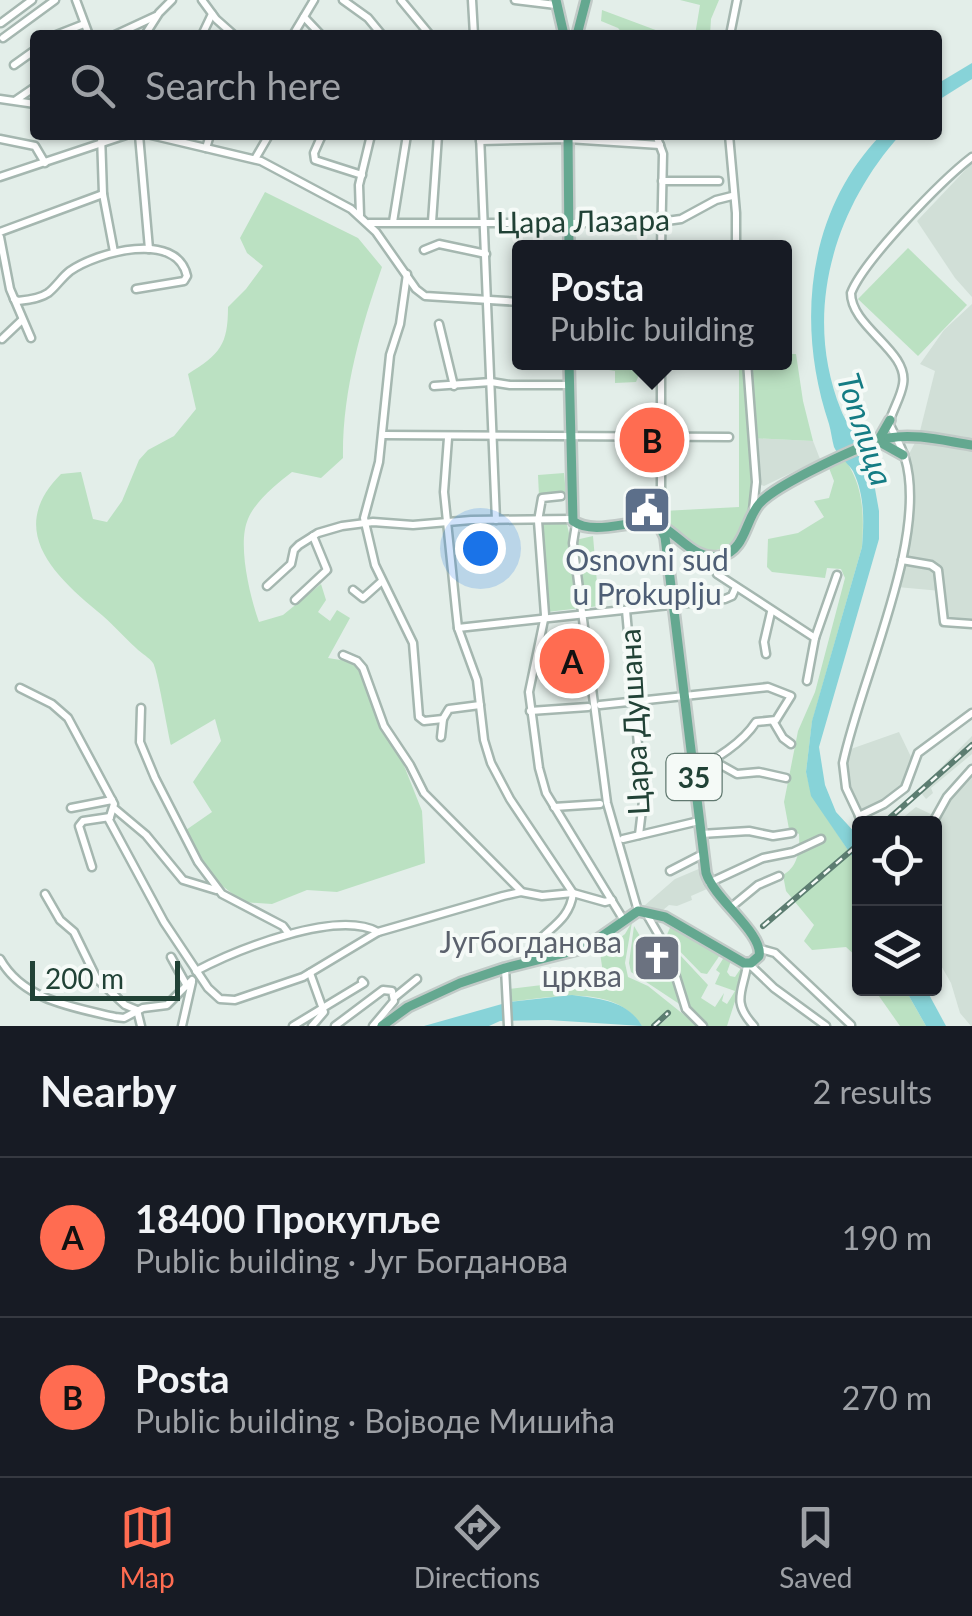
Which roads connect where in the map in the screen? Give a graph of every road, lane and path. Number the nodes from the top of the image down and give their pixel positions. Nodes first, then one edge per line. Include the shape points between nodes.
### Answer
1 (32, 0) edge
2 (55, 0) edge
3 (76, 0) edge
4 (172, 0) edge
5 (202, 0) edge
6 (314, 0) edge
7 (342, 0) edge
8 (401, 0) edge
9 (472, 0) edge
10 (515, 0) edge
11 (586, 0) edge
12 (737, 0) edge
13 (557, 3) edge
14 (212, 14) junction
15 (156, 16) junction
16 (304, 17) junction
17 (0, 23) edge
18 (84, 24) junction
19 (69, 30) edge
20 (87, 30) edge
21 (126, 30) edge
22 (148, 30) edge
23 (204, 30) edge
24 (229, 30) edge
25 (296, 30) edge
26 (316, 30) edge
27 (378, 30) edge
28 (426, 30) edge
29 (474, 30) edge
30 (563, 30) edge
31 (578, 30) edge
32 (731, 30) edge
33 (3, 38) dead end
34 (30, 54) edge
35 (14, 65) dead end
36 (30, 90) edge
37 (0, 99) edge
38 (15, 100) junction
39 (30, 103) edge
40 (0, 140) edge
41 (98, 140) edge
42 (100, 140) edge
43 (139, 140) edge
44 (172, 140) edge
45 (208, 140) edge
46 (266, 140) edge
47 (320, 140) edge
48 (370, 140) edge
49 (406, 140) edge
50 (438, 140) edge
51 (480, 140) edge
52 (568, 140) edge
53 (602, 140) edge
54 (658, 140) edge
55 (729, 140) edge
56 (660, 145) junction
57 (206, 148) junction
58 (972, 157) edge
59 (255, 159) junction
60 (45, 163) junction
61 (362, 175) junction
62 (0, 176) edge
63 (662, 181) junction
64 (719, 181) dead end
65 (103, 194) junction
66 (732, 196) junction
67 (360, 216) junction
68 (367, 222) junction
69 (394, 222) junction
70 (432, 222) junction
71 (484, 222) junction
72 (568, 222) junction
73 (661, 222) junction
74 (0, 234) edge
75 (569, 240) edge
76 (661, 240) edge
77 (736, 240) edge
78 (149, 249) junction
79 (424, 250) dead end
80 (114, 252) junction
81 (486, 254) junction
82 (407, 274) junction
83 (136, 289) dead end
84 (14, 299) junction
85 (487, 301) junction
86 (512, 302) edge
87 (23, 319) junction
88 (438, 324) dead end
89 (31, 338) dead end
90 (2, 340) edge
91 (569, 370) edge
92 (661, 370) edge
93 (748, 370) edge
94 (491, 382) junction
95 (569, 384) junction
96 (434, 386) dead end
97 (455, 386) junction
98 (890, 420) junction
99 (383, 435) junction
100 (569, 436) junction
101 (493, 437) junction
102 (661, 437) junction
103 (729, 437) dead end
104 (896, 437) junction
105 (448, 438) junction
106 (919, 438) junction
107 (877, 441) junction
108 (972, 444) edge
109 (904, 457) junction
110 (756, 482) junction
111 (769, 495) junction
112 (561, 496) dead end
113 (753, 512) junction
114 (496, 520) junction
115 (538, 521) junction
116 (446, 522) junction
117 (574, 522) junction
118 (365, 523) junction
119 (660, 527) junction
120 (313, 536) junction
121 (684, 544) junction
122 (667, 552) junction
123 (712, 557) junction
124 (902, 560) junction
125 (837, 576) dead end
126 (382, 581) junction
127 (267, 586) dead end
128 (736, 587) junction
129 (352, 590) dead end
130 (295, 600) dead end
131 (673, 605) junction
132 (626, 610) junction
133 (772, 612) junction
134 (583, 614) junction
135 (545, 618) junction
136 (972, 624) edge
137 (458, 628) junction
138 (814, 638) junction
139 (343, 654) dead end
140 (766, 654) dead end
141 (807, 681) dead end
142 (20, 688) dead end
143 (684, 697) junction
144 (634, 702) junction
145 (480, 705) junction
146 (600, 705) dead end
147 (588, 707) dead end
148 (141, 708) dead end
149 (530, 711) junction
150 (972, 713) edge
151 (443, 719) junction
152 (772, 722) junction
153 (441, 736) dead end
154 (791, 744) dead end
155 (712, 760) junction
156 (693, 769) junction
157 (972, 769) edge
158 (786, 778) dead end
159 (600, 804) dead end
160 (554, 807) junction
161 (71, 808) dead end
162 (112, 809) junction
163 (859, 816) edge
164 (867, 816) edge
165 (936, 816) edge
166 (699, 821) junction
167 (792, 833) dead end
168 (701, 834) junction
169 (639, 835) junction
170 (623, 839) dead end
171 (821, 840) dead end
172 (703, 854) junction
173 (92, 867) dead end
174 (670, 871) dead end
175 (778, 876) dead end
176 (709, 883) junction
177 (217, 890) junction
178 (522, 892) junction
179 (45, 894) dead end
180 (573, 894) junction
181 (612, 900) junction
182 (730, 908) junction
183 (641, 911) junction
184 (623, 919) junction
185 (378, 932) junction
186 (289, 934) junction
187 (761, 948) junction
188 (171, 957) dead end
189 (0, 959) edge
190 (528, 962) junction
191 (748, 964) junction
192 (505, 968) junction
193 (196, 971) junction
194 (310, 974) junction
195 (417, 979) dead end
196 (362, 981) dead end
197 (190, 984) junction
198 (395, 998) junction
199 (137, 1010) junction
200 (323, 1010) junction
201 (851, 1025) edge
202 (141, 1026) edge
203 (182, 1026) edge
204 (293, 1026) edge
205 (312, 1026) edge
206 (335, 1026) edge
207 (373, 1026) edge
208 (382, 1026) edge
209 (508, 1026) edge
210 (703, 1026) edge
211 (754, 1026) edge
212 (826, 1026) edge

1 - 17 street
2 - 33 street
3 - 18 street
4 - 15 street
5 - 14 street
6 - 16 street
7 - 27 street
8 - 28 street
9 - 29 street
10 - 13 street
11 - 31 main road
12 - 32 street
13 - 30 main road
14 - 23 street
14 - 24 street
15 - 21 street
15 - 22 street
16 - 25 street
16 - 26 street
18 - 19 street
18 - 20 street
34 - 35 street
36 - 38 street
37 - 38 street
38 - 39 street
40 - 60 street via 35,146
41 - 60 street
42 - 65 street
43 - 78 street
44 - 57 street
45 - 57 street
46 - 59 street
47 - 61 street via 316,160
48 - 61 street
49 - 69 street
50 - 70 street
51 - 71 street
52 - 72 main road
53 - 56 street
54 - 56 street
55 - 66 street
56 - 63 street
57 - 59 street
58 - 98 street via 932,192 852,290 854,308 903,375
59 - 67 street
60 - 62 street
61 - 67 street
63 - 64 street
63 - 73 street
65 - 74 street
65 - 80 street
66 - 73 street, Цара Лазара
66 - 77 street
67 - 68 street
68 - 69 street, Цара Лазара
68 - 82 street
69 - 70 street, Цара Лазара
70 - 71 street, Цара Лазара
71 - 72 street, Цара Лазара
71 - 81 street
72 - 73 street, Цара Лазара
72 - 75 main road
73 - 76 street
74 - 84 street
78 - 80 street
78 - 83 street via 178,259 187,276
79 - 81 street via 439,244
80 - 84 street via 74,269 42,296
81 - 85 street
82 - 85 street via 425,296
82 - 99 street
84 - 87 street
85 - 86 street
85 - 94 street
87 - 89 street
87 - 90 street
88 - 97 street
91 - 95 main road
92 - 102 street
93 - 110 street
94 - 95 street
94 - 97 street
94 - 101 street
95 - 100 main road
96 - 97 street
98 - 104 street
98 - 107 main road
99 - 105 street
99 - 118 street
100 - 101 street
100 - 102 street
100 - 117 main road
101 - 105 street
101 - 114 street
102 - 103 street
102 - 119 street
104 - 106 main road
104 - 107 main road
104 - 109 street
105 - 116 street
106 - 108 main road
106 - 109 main road
107 - 109 main road
107 - 111 main road
109 - 124 street via 909,510
110 - 111 street
110 - 113 street
111 - 113 main road
112 - 115 street via 542,498
113 - 123 main road via 737,546
114 - 115 street
114 - 116 street
115 - 117 street
115 - 135 street
116 - 118 street
116 - 137 street
117 - 119 main road
117 - 134 street
118 - 120 street
118 - 126 street
119 - 121 main road
119 - 122 main road, 35
120 - 127 street via 294,549 291,564
120 - 130 street via 328,570
121 - 122 main road via 674,543
121 - 123 main road
122 - 131 main road, 35
123 - 128 street via 715,571
124 - 136 street via 938,570 944,622
124 - 163 street via 843,763
125 - 138 street
126 - 129 street via 362,601
126 - 151 street via 413,644 419,716
128 - 131 street via 728,598
128 - 133 street
131 - 132 street
131 - 143 main road, 35
132 - 134 street
132 - 144 street, Цара Душана
133 - 138 street
133 - 140 street
134 - 135 street
134 - 183 street via 607,803
135 - 137 street
135 - 149 street
137 - 145 street
138 - 141 street
139 - 178 street via 363,668 384,726 424,793
142 - 162 street via 68,718
143 - 144 street
143 - 152 street via 780,690 791,699
143 - 156 main road, 35
144 - 146 street
144 - 169 street, Цара Душана via 644,801
145 - 151 street via 451,708
145 - 180 street via 497,776
147 - 149 street
148 - 177 street via 140,742 154,778
149 - 160 street via 541,781
150 - 164 street via 918,753 905,788
151 - 153 street
152 - 154 street
152 - 155 street via 756,722
155 - 156 street
155 - 158 street via 737,774
156 - 166 main road, 35
157 - 165 street
159 - 160 street
160 - 181 street
161 - 162 street
162 - 173 street via 79,826
162 - 177 street via 184,880
162 - 193 street via 132,867
166 - 168 main road, 35
166 - 169 street
167 - 168 street
168 - 172 main road, 35
169 - 170 street
171 - 176 street
172 - 174 street
172 - 176 main road, 35
175 - 182 street
176 - 182 main road, 35
177 - 186 street
178 - 180 street
178 - 185 street
179 - 199 street via 97,979
180 - 181 street
180 - 190 street via 568,913 536,943
181 - 184 street
182 - 187 main road, 35
183 - 184 main road
183 - 191 main road via 665,916
183 - 210 street via 668,951 686,1009
184 - 190 main road via 586,948
185 - 186 street via 358,924
185 - 194 street
186 - 193 street
187 - 191 main road
187 - 201 street via 775,953
188 - 197 street
189 - 199 street via 32,993 115,1017
190 - 192 main road
191 - 211 street via 739,997
191 - 212 street
192 - 208 main road via 438,992
192 - 209 street
193 - 194 street via 226,1001
193 - 197 street
194 - 200 street
195 - 198 street
196 - 200 street
197 - 199 street via 168,1005
197 - 203 street
198 - 206 street via 383,990
198 - 207 street
199 - 202 street
200 - 204 street
200 - 205 street

